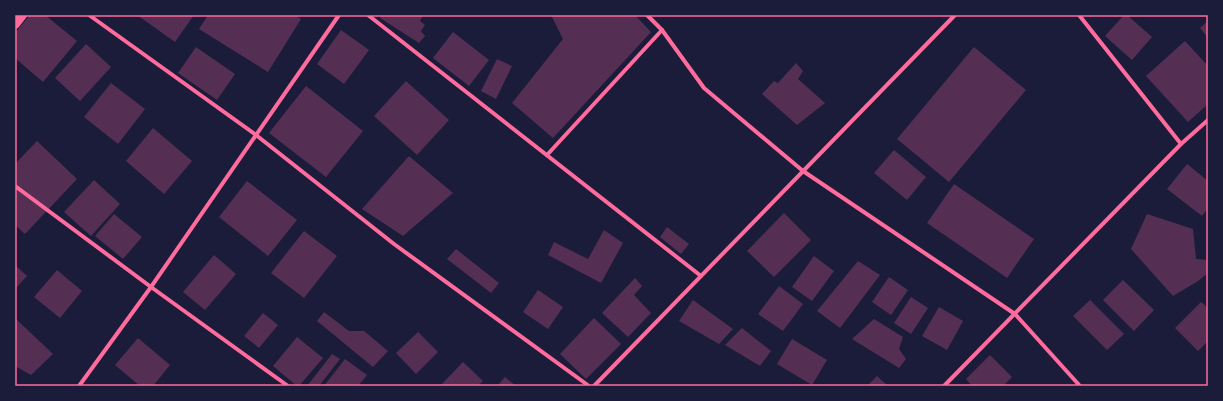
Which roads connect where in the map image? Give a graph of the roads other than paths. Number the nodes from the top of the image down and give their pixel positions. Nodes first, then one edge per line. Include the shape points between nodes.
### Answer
1 (22, 15) edge
2 (89, 15) edge
3 (339, 15) edge
4 (368, 15) edge
5 (647, 15) edge
6 (955, 15) edge
7 (1079, 15) edge
8 (15, 24) edge
9 (662, 30) junction
10 (1208, 120) edge
11 (256, 134) junction
12 (1181, 144) junction
13 (547, 155) junction
14 (803, 171) junction
15 (15, 186) edge
16 (701, 276) junction
17 (151, 287) junction
18 (1015, 314) junction
19 (79, 386) edge
20 (288, 386) edge
21 (589, 386) edge
22 (594, 386) edge
23 (944, 386) edge
24 (1080, 386) edge

1 - 8 main road
2 - 11 street
3 - 11 street
4 - 13 street
5 - 9 street
6 - 14 street
7 - 12 street
9 - 13 street
9 - 14 street via 704,88
10 - 12 street
11 - 17 street
11 - 21 street via 394,244
12 - 18 street
13 - 16 street
14 - 16 street
14 - 18 street
15 - 17 street
16 - 22 street
17 - 19 street
17 - 20 street
18 - 23 street
18 - 24 street

